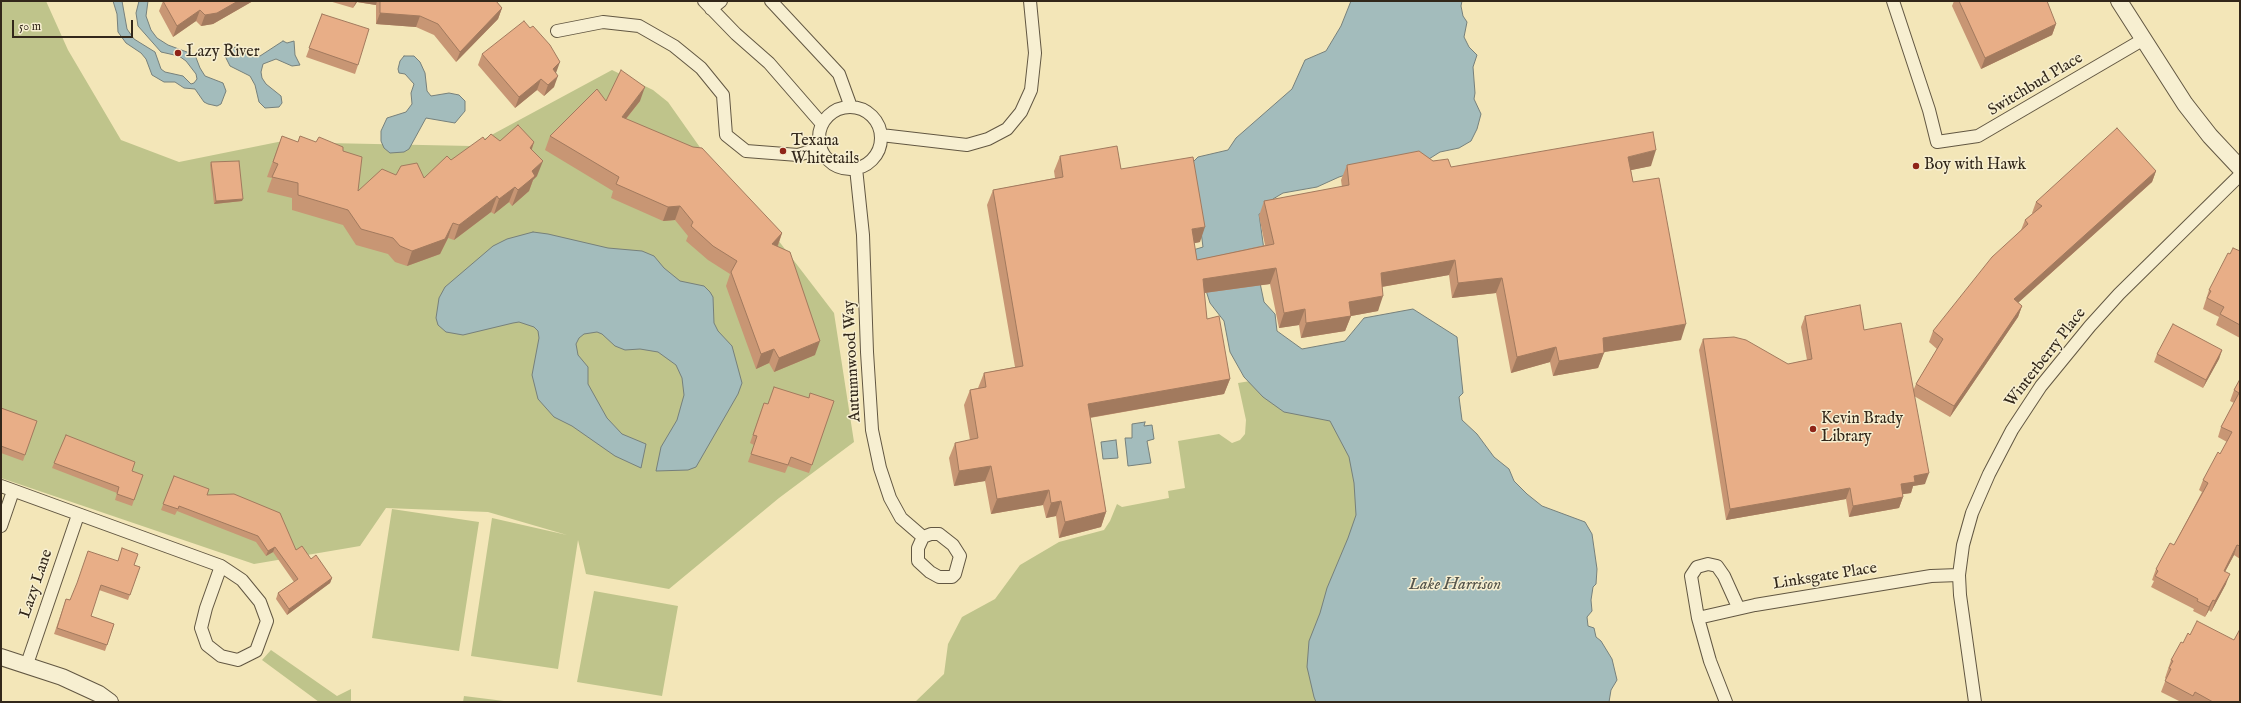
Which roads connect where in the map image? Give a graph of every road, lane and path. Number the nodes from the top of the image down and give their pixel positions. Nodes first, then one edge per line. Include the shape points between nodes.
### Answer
1 (721, 1) edge
2 (772, 1) edge
3 (1030, 1) edge
4 (1893, 1) edge
5 (2119, 1) edge
6 (2131, 1) edge
7 (708, 5) edge
8 (557, 31) dead end
9 (2144, 39) junction
10 (851, 107) junction
11 (822, 124) junction
12 (881, 135) junction
13 (821, 148) junction
14 (856, 168) junction
15 (2240, 168) edge
16 (2240, 175) edge
17 (1, 486) edge
18 (13, 491) junction
19 (78, 515) junction
20 (1, 526) edge
21 (923, 537) dead end
22 (222, 566) junction
23 (1959, 575) junction
24 (1738, 607) junction
25 (1698, 618) junction
26 (1, 657) edge
27 (27, 664) junction
28 (110, 702) edge
29 (1726, 702) edge
30 (1975, 702) edge

1 - 7 street
2 - 10 street via 839,74
3 - 12 street via 1035,53 1031,90 1021,112 1007,129 988,139 967,145
4 - 9 street, Switchbud Place via 1930,110 1937,142 1984,134
5 - 9 street
6 - 9 street
7 - 11 street via 769,63
8 - 13 street via 603,22 639,26 674,46 701,68 723,95 726,135 746,151 798,155
9 - 15 street via 2185,104
10 - 11 street via 834,111
10 - 12 street via 868,113 878,124
11 - 13 street via 819,134
12 - 14 street via 878,152 866,164
13 - 14 street via 834,164 844,168
14 - 21 street, Autumnwood Way via 863,235 872,430 890,498 901,518
16 - 23 street, Winterberry Place via 2119,294 2041,386 2012,430 1975,506 1963,545
17 - 18 street
18 - 19 street
18 - 20 street
19 - 22 street
19 - 27 street, Lazy Lane
22 - 22 street via 242,580 260,602 267,621 256,651 238,660 221,656 207,645 201,628
23 - 24 street, Linksgate Place via 1931,576
23 - 30 street, Winterberry Place
24 - 25 street, Linksgate Place
24 - 25 street via 1717,566 1708,564 1697,567 1691,576
25 - 29 street via 1710,661
26 - 27 street
27 - 28 street via 99,694

